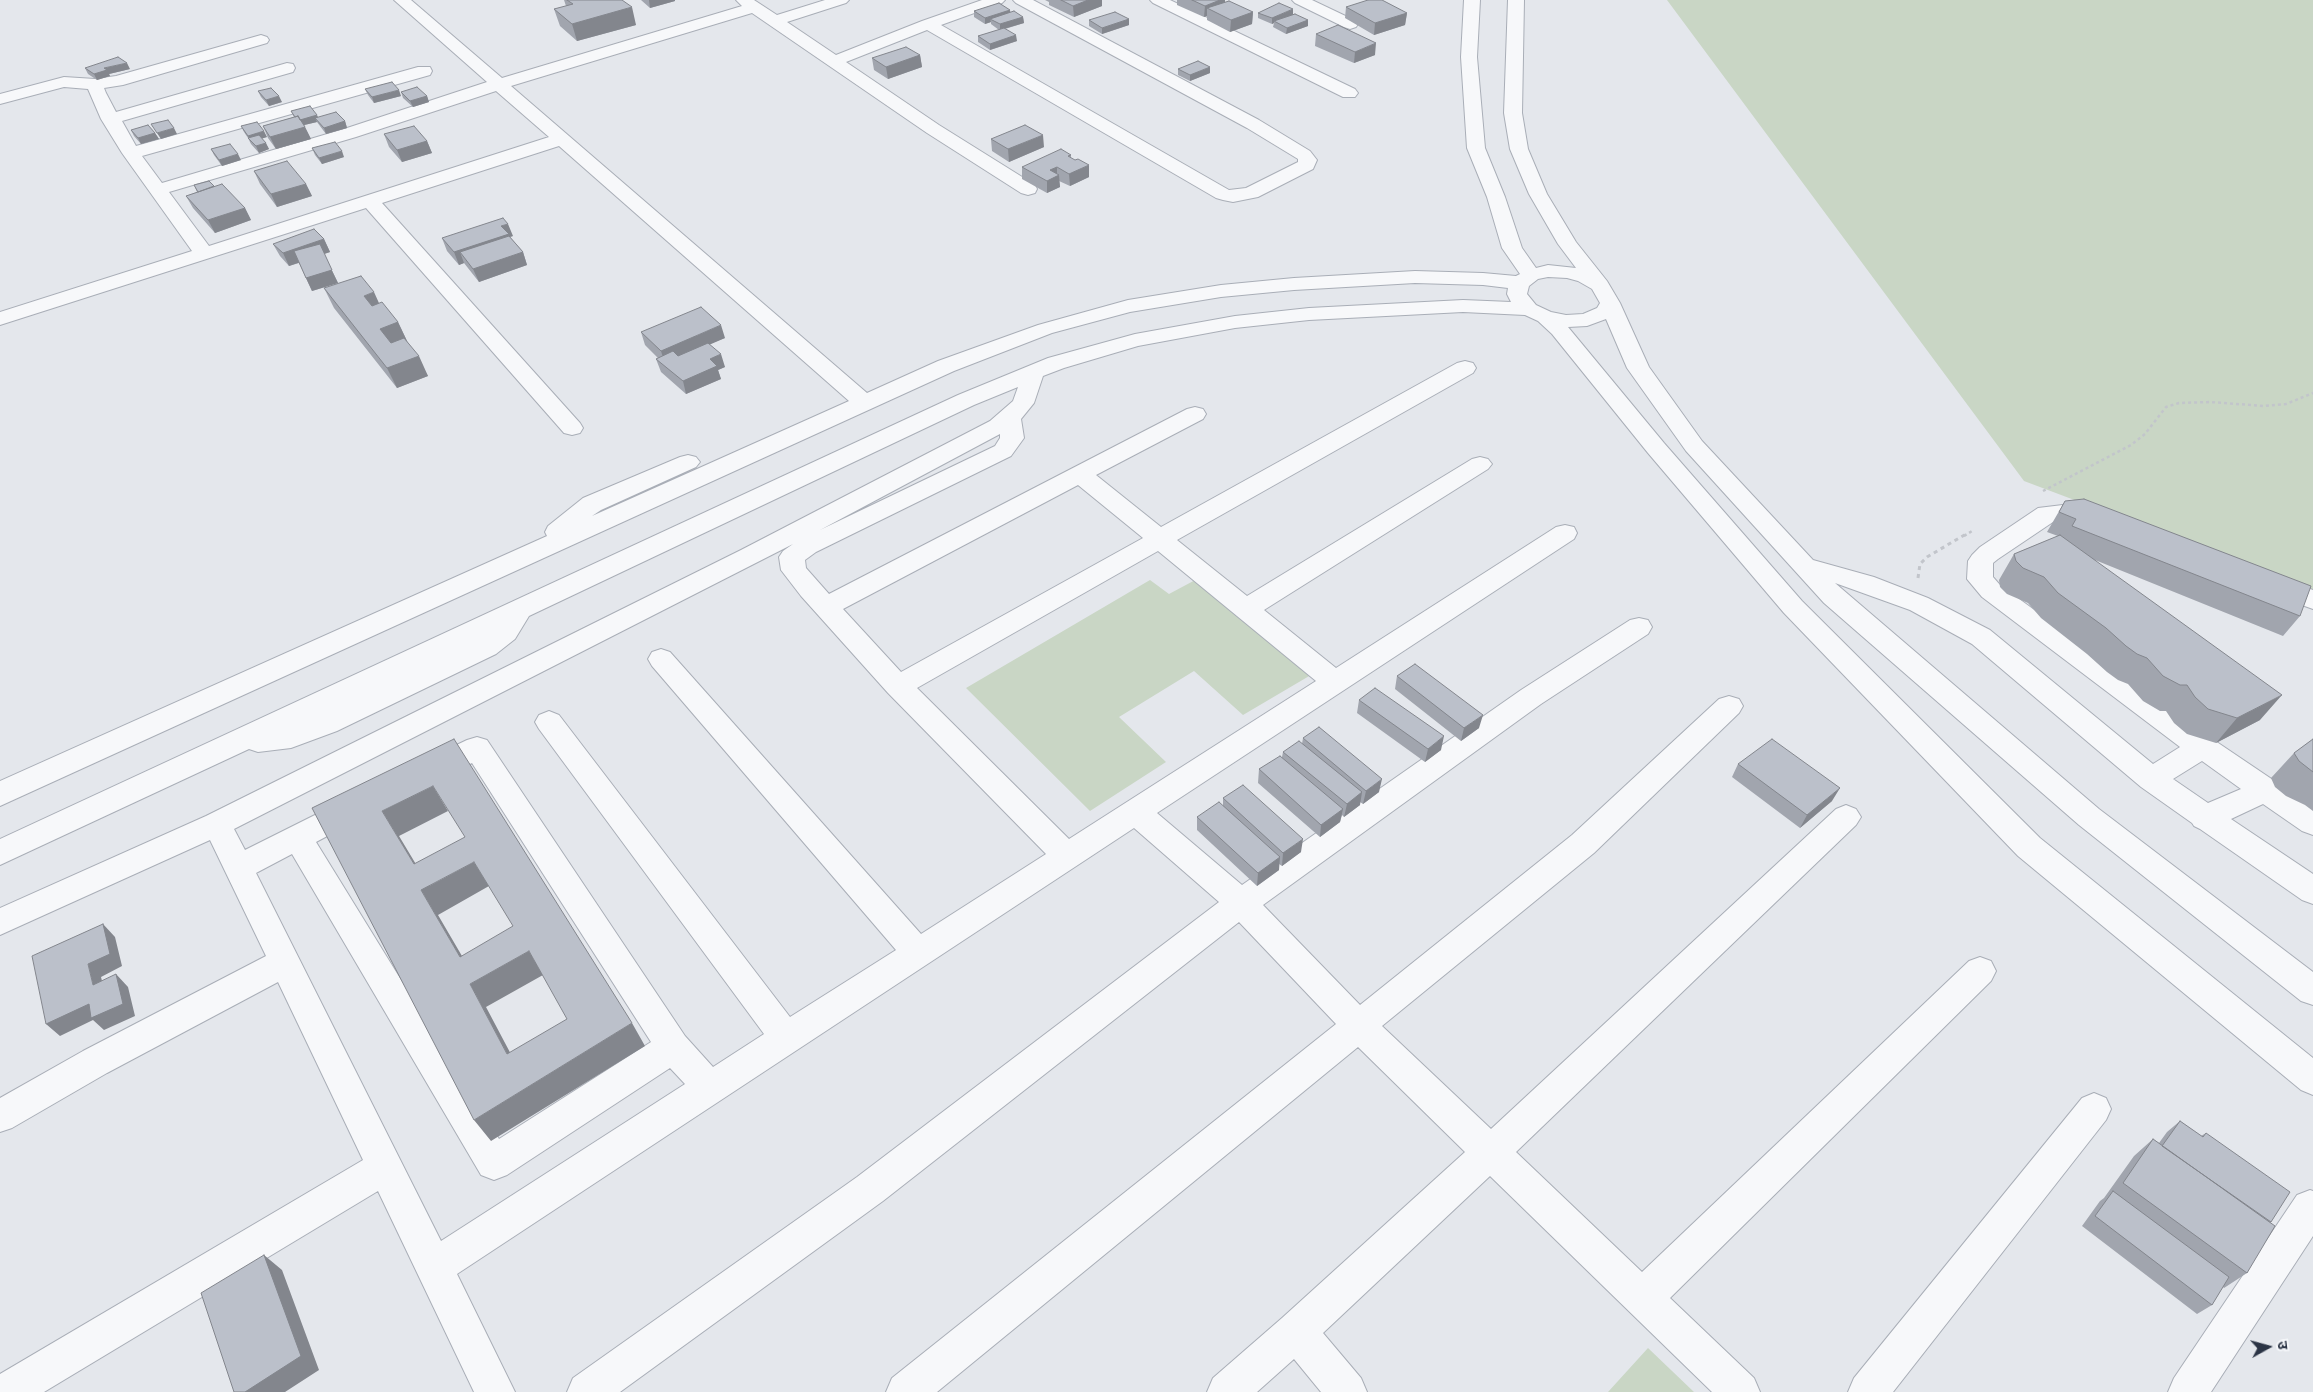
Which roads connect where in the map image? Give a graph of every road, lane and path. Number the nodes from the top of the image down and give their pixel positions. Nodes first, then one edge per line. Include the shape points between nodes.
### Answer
1 (402, 0) edge
2 (841, 0) edge
3 (997, 0) edge
4 (1021, 0) edge
5 (1158, 0) edge
6 (1300, 0) edge
7 (1472, 0) edge
8 (1516, 0) edge
9 (750, 3) edge
10 (777, 20) junction
11 (928, 24) junction
12 (1350, 24) edge
13 (261, 40) dead end
14 (835, 61) junction
15 (287, 68) dead end
16 (424, 71) dead end
17 (95, 84) junction
18 (499, 84) junction
19 (1349, 93) dead end
20 (0, 99) edge
21 (110, 119) junction
22 (562, 139) junction
23 (131, 153) junction
24 (1028, 189) dead end
25 (157, 190) junction
26 (369, 200) junction
27 (203, 252) junction
28 (1525, 279) junction
29 (1605, 294) junction
30 (1537, 313) junction
31 (0, 318) edge
32 (1465, 368) dead end
33 (1034, 371) junction
34 (2313, 392) edge
35 (865, 403) junction
36 (1195, 414) dead end
37 (1009, 418) junction
38 (572, 428) dead end
39 (1480, 464) dead end
40 (1080, 474) junction
41 (2037, 494) dead end
42 (2116, 526) edge
43 (1978, 528) dead end
44 (1565, 532) dead end
45 (1160, 538) junction
46 (1805, 566) junction
47 (2248, 575) edge
48 (2313, 600) edge
49 (1919, 604) junction
50 (825, 607) junction
51 (1246, 609) junction
52 (1639, 627) dead end
53 (661, 659) dead end
54 (1335, 682) junction
55 (898, 686) junction
56 (1729, 706) dead end
57 (549, 722) dead end
58 (2202, 747) junction
59 (2151, 779) junction
60 (2264, 791) junction
61 (0, 794) edge
62 (1135, 811) junction
63 (1846, 816) dead end
64 (2204, 818) junction
65 (2313, 823) edge
66 (217, 824) junction
67 (297, 836) junction
68 (0, 853) edge
69 (1067, 856) junction
70 (238, 868) junction
71 (2313, 891) edge
72 (1241, 904) junction
73 (0, 922) edge
74 (918, 953) junction
75 (284, 962) junction
76 (1980, 971) dead end
77 (2313, 991) edge
78 (1360, 1026) junction
79 (786, 1038) junction
80 (673, 1047) junction
81 (2313, 1079) edge
82 (710, 1088) junction
83 (2094, 1109) dead end
84 (0, 1116) edge
85 (1491, 1152) junction
86 (385, 1167) junction
87 (2310, 1208) dead end
88 (434, 1267) junction
89 (1643, 1298) junction
90 (1296, 1332) junction
91 (488, 1389) edge
92 (7, 1392) edge
93 (588, 1392) edge
94 (906, 1392) edge
95 (1227, 1392) edge
96 (1347, 1392) edge
97 (1740, 1392) edge
98 (1868, 1392) edge
99 (2188, 1392) edge

1 - 18 street
2 - 10 street
3 - 11 street
4 - 11 street via 1248,121 1304,155 1307,165 1251,193 1223,194
5 - 19 street
6 - 12 street
7 - 28 street via 1469,57 1476,148
8 - 29 street via 1513,113 1519,149 1538,194 1568,244
9 - 10 street
9 - 18 street
10 - 14 street
11 - 14 street
13 - 17 street via 130,78
14 - 24 street via 933,130
15 - 21 street
16 - 23 street
17 - 20 street via 64,82
17 - 21 street
18 - 22 street
18 - 25 street via 350,133
21 - 23 street
22 - 26 street
22 - 35 street
23 - 25 street
25 - 27 street
26 - 27 street
26 - 38 street
27 - 31 street
28 - 29 street via 1548,271 1569,272 1585,276
28 - 30 street via 1517,294 1520,302
28 - 35 street via 1415,277 1303,283 1221,291 1128,306 1026,336 946,366
29 - 30 street via 1604,312 1587,320 1566,322
29 - 46 street via 1638,368 1694,446
30 - 33 street via 1499,306 1436,307 1235,322 1135,340
30 - 81 street via 1559,330 1793,607 2029,847
32 - 45 street
33 - 37 street via 1022,403
33 - 68 street via 526,606 506,632 487,647 327,724 291,737 239,741
34 - 41 path via 2286,404 2264,406 2210,402 2179,403 2166,407 2145,434 2131,445
35 - 61 street
36 - 40 street
37 - 50 street via 1012,438 1002,451 798,551 792,557 794,570
37 - 66 street via 750,556
39 - 51 street
40 - 45 street
40 - 50 street
42 - 58 street via 2071,512 2047,514 1989,553 1981,561 1980,579 1991,591
43 - 49 path via 1920,564
44 - 54 street
45 - 51 street
45 - 55 street
46 - 49 street via 1865,583
46 - 77 street via 1833,598 2089,817
47 - 48 street
49 - 59 street via 1981,637
50 - 55 street
51 - 54 street
52 - 72 street via 1531,697
53 - 74 street
54 - 62 street
55 - 69 street
56 - 78 street via 1583,844
57 - 79 street
58 - 59 street
58 - 60 street
59 - 64 street
60 - 64 street
60 - 65 street
62 - 69 street
62 - 72 street
63 - 85 street
64 - 71 street
66 - 70 street
66 - 73 street
67 - 70 street
67 - 80 street via 477,748
67 - 80 street via 494,1163
69 - 74 street
70 - 75 street
72 - 78 street
72 - 93 street via 870,1189
74 - 79 street
75 - 84 street
75 - 86 street
76 - 89 street
78 - 85 street
78 - 94 street
79 - 82 street
80 - 82 street
82 - 88 street
83 - 98 street
85 - 89 street
85 - 90 street
86 - 88 street
86 - 92 street
87 - 99 street
88 - 91 street
89 - 97 street
90 - 95 street
90 - 96 street

